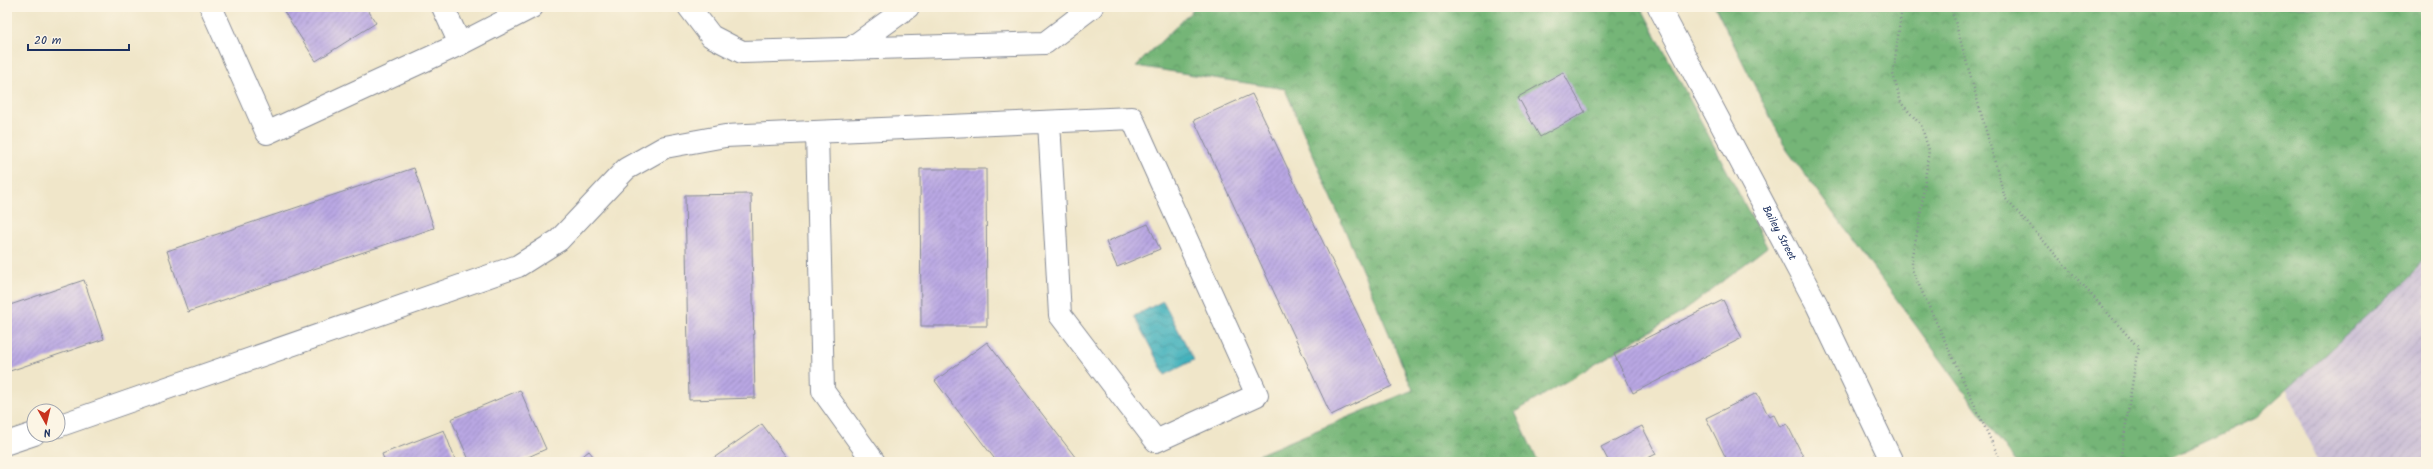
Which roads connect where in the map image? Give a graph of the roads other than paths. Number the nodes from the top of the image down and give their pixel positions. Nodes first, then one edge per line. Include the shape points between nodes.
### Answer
1 (211, 7) edge
2 (443, 7) edge
3 (532, 7) edge
4 (689, 7) edge
5 (908, 7) edge
6 (1092, 7) edge
7 (1659, 7) edge
8 (460, 44) junction
9 (850, 49) junction
10 (1049, 122) junction
11 (817, 132) junction
12 (66, 423) edge
13 (26, 437) edge
14 (7, 443) edge
15 (874, 462) edge
16 (1892, 462) edge

1 - 8 street via 267,133
2 - 8 street
3 - 8 street
4 - 9 street via 711,36 742,52
5 - 9 street
6 - 9 street via 1045,43
7 - 16 street, Bailey Street via 1817,305
10 - 10 street via 1060,315 1156,441 1257,395 1132,118
10 - 11 street
11 - 12 street via 725,136 665,147 626,169 559,240 518,266
11 - 15 street via 823,391
13 - 14 street

